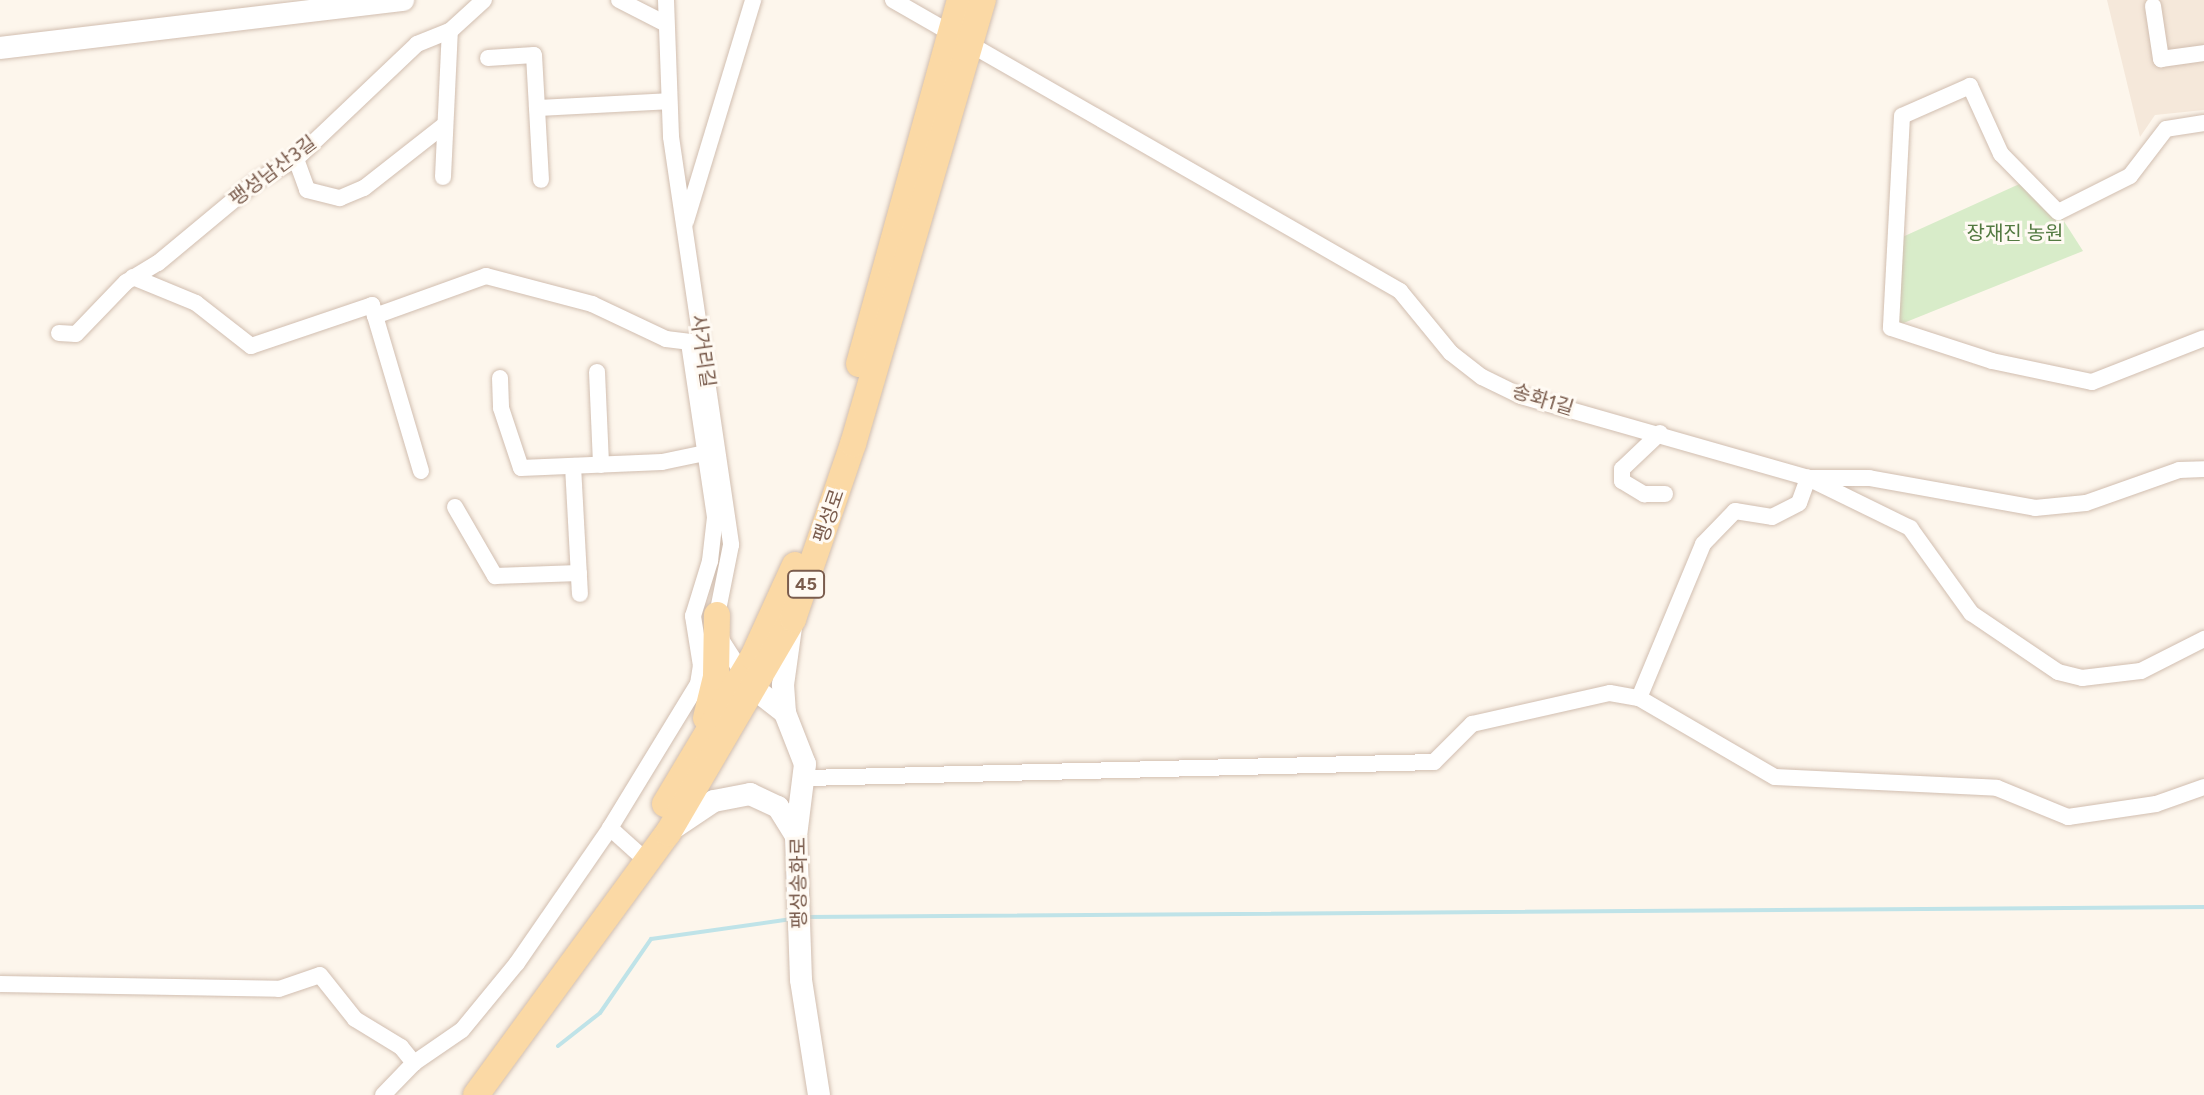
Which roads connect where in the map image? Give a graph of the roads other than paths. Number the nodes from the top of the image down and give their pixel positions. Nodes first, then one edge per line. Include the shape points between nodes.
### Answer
1 (403, 0) edge
2 (484, 0) edge
3 (619, 0) edge
4 (666, 0) edge
5 (753, 0) edge
6 (893, 0) edge
7 (960, 0) edge
8 (983, 0) edge
9 (2153, 6) dead end
10 (664, 23) junction
11 (450, 31) junction
12 (961, 37) junction
13 (0, 48) edge
14 (2204, 53) edge
15 (488, 58) dead end
16 (669, 101) junction
17 (537, 108) junction
18 (2204, 123) edge
19 (443, 126) junction
20 (296, 159) junction
21 (443, 177) dead end
22 (541, 180) dead end
23 (685, 224) junction
24 (133, 277) junction
25 (375, 316) junction
26 (59, 333) dead end
27 (2204, 338) edge
28 (696, 344) junction
29 (597, 372) dead end
30 (500, 378) dead end
31 (1660, 433) junction
32 (705, 453) junction
33 (601, 465) junction
34 (573, 466) junction
35 (2204, 469) edge
36 (421, 471) dead end
37 (1808, 478) junction
38 (1665, 494) dead end
39 (455, 507) dead end
40 (579, 573) junction
41 (580, 594) dead end
42 (717, 615) junction
43 (793, 619) junction
44 (2204, 639) edge
45 (749, 683) junction
46 (1639, 698) junction
47 (785, 713) junction
48 (699, 745) junction
49 (807, 778) junction
50 (2204, 787) edge
51 (610, 828) junction
52 (668, 833) junction
53 (796, 836) junction
54 (637, 852) junction
55 (0, 984) edge
56 (414, 1063) junction
57 (383, 1095) edge
58 (461, 1095) edge
59 (476, 1095) edge
60 (819, 1095) edge

1 - 13 street
2 - 11 street, 팽성남산3길
3 - 10 street
4 - 10 street, 사거리길
5 - 23 street
6 - 12 street, 송화1길
7 - 12 main road, 팽성로 / 45
8 - 12 main road, 팽성로 / 45
9 - 14 street via 2161,59
10 - 16 street, 사거리길
11 - 19 street
11 - 20 street, 팽성남산3길 via 417,44
12 - 31 street, 송화1길 via 1048,93 1400,291 1451,353 1482,377 1521,396
12 - 43 main road, 팽성로 / 45 via 853,444
12 - 45 main road, 팽성로 / 45 via 820,503
15 - 17 street via 534,55
16 - 17 street
16 - 23 street, 사거리길
17 - 22 street
18 - 27 street via 2166,129 2130,176 2058,212 2001,154 1970,86 1902,116 1891,328 1992,361 2092,382
19 - 20 street via 364,188 340,198 307,190
19 - 21 street
20 - 24 street, 팽성남산3길 via 258,180 158,263
23 - 28 street, 사거리길
24 - 25 street via 196,303 251,346 372,305
24 - 26 street, 팽성남산3길 via 76,334
25 - 28 street via 486,276 592,304
25 - 36 street
28 - 32 street
28 - 42 street, 사거리길 via 731,545
29 - 33 street
30 - 34 street via 501,408 521,468
31 - 37 street, 송화1길
31 - 38 street via 1622,469 1622,481 1644,494
32 - 33 street via 662,462
32 - 51 street via 715,517 710,561 693,616 700,675
33 - 34 street
34 - 40 street
35 - 37 street, 송화1길 via 2179,470 2060,508 1869,478
37 - 44 street via 1910,528 1971,613 2058,672 2082,678 2141,671
37 - 46 street via 1799,503 1772,517 1735,511 1703,544
39 - 40 street via 495,576
40 - 41 street
42 - 45 street, 사거리길 via 722,641
42 - 48 main road via 714,692
43 - 45 main road, 팽성로 / 45
43 - 47 street via 783,685
45 - 47 street, 팽성송화로
45 - 48 main road, 팽성로 / 45
45 - 52 main road, 팽성로 / 45
46 - 49 street via 1610,693 1472,724 1434,762
46 - 50 street via 1775,777 1997,788 2068,817 2156,804
47 - 49 street, 팽성송화로 via 802,747
48 - 54 main road, 팽성로 / 45
49 - 53 street, 팽성송화로
51 - 54 street
51 - 56 street via 517,963 462,1030
52 - 53 street via 714,801 750,794 778,807
52 - 59 main road, 팽성로 / 45
53 - 60 street, 팽성송화로 via 801,980
54 - 58 main road, 팽성로 / 45
55 - 56 street via 279,989 320,975 355,1019 401,1047
56 - 57 street

